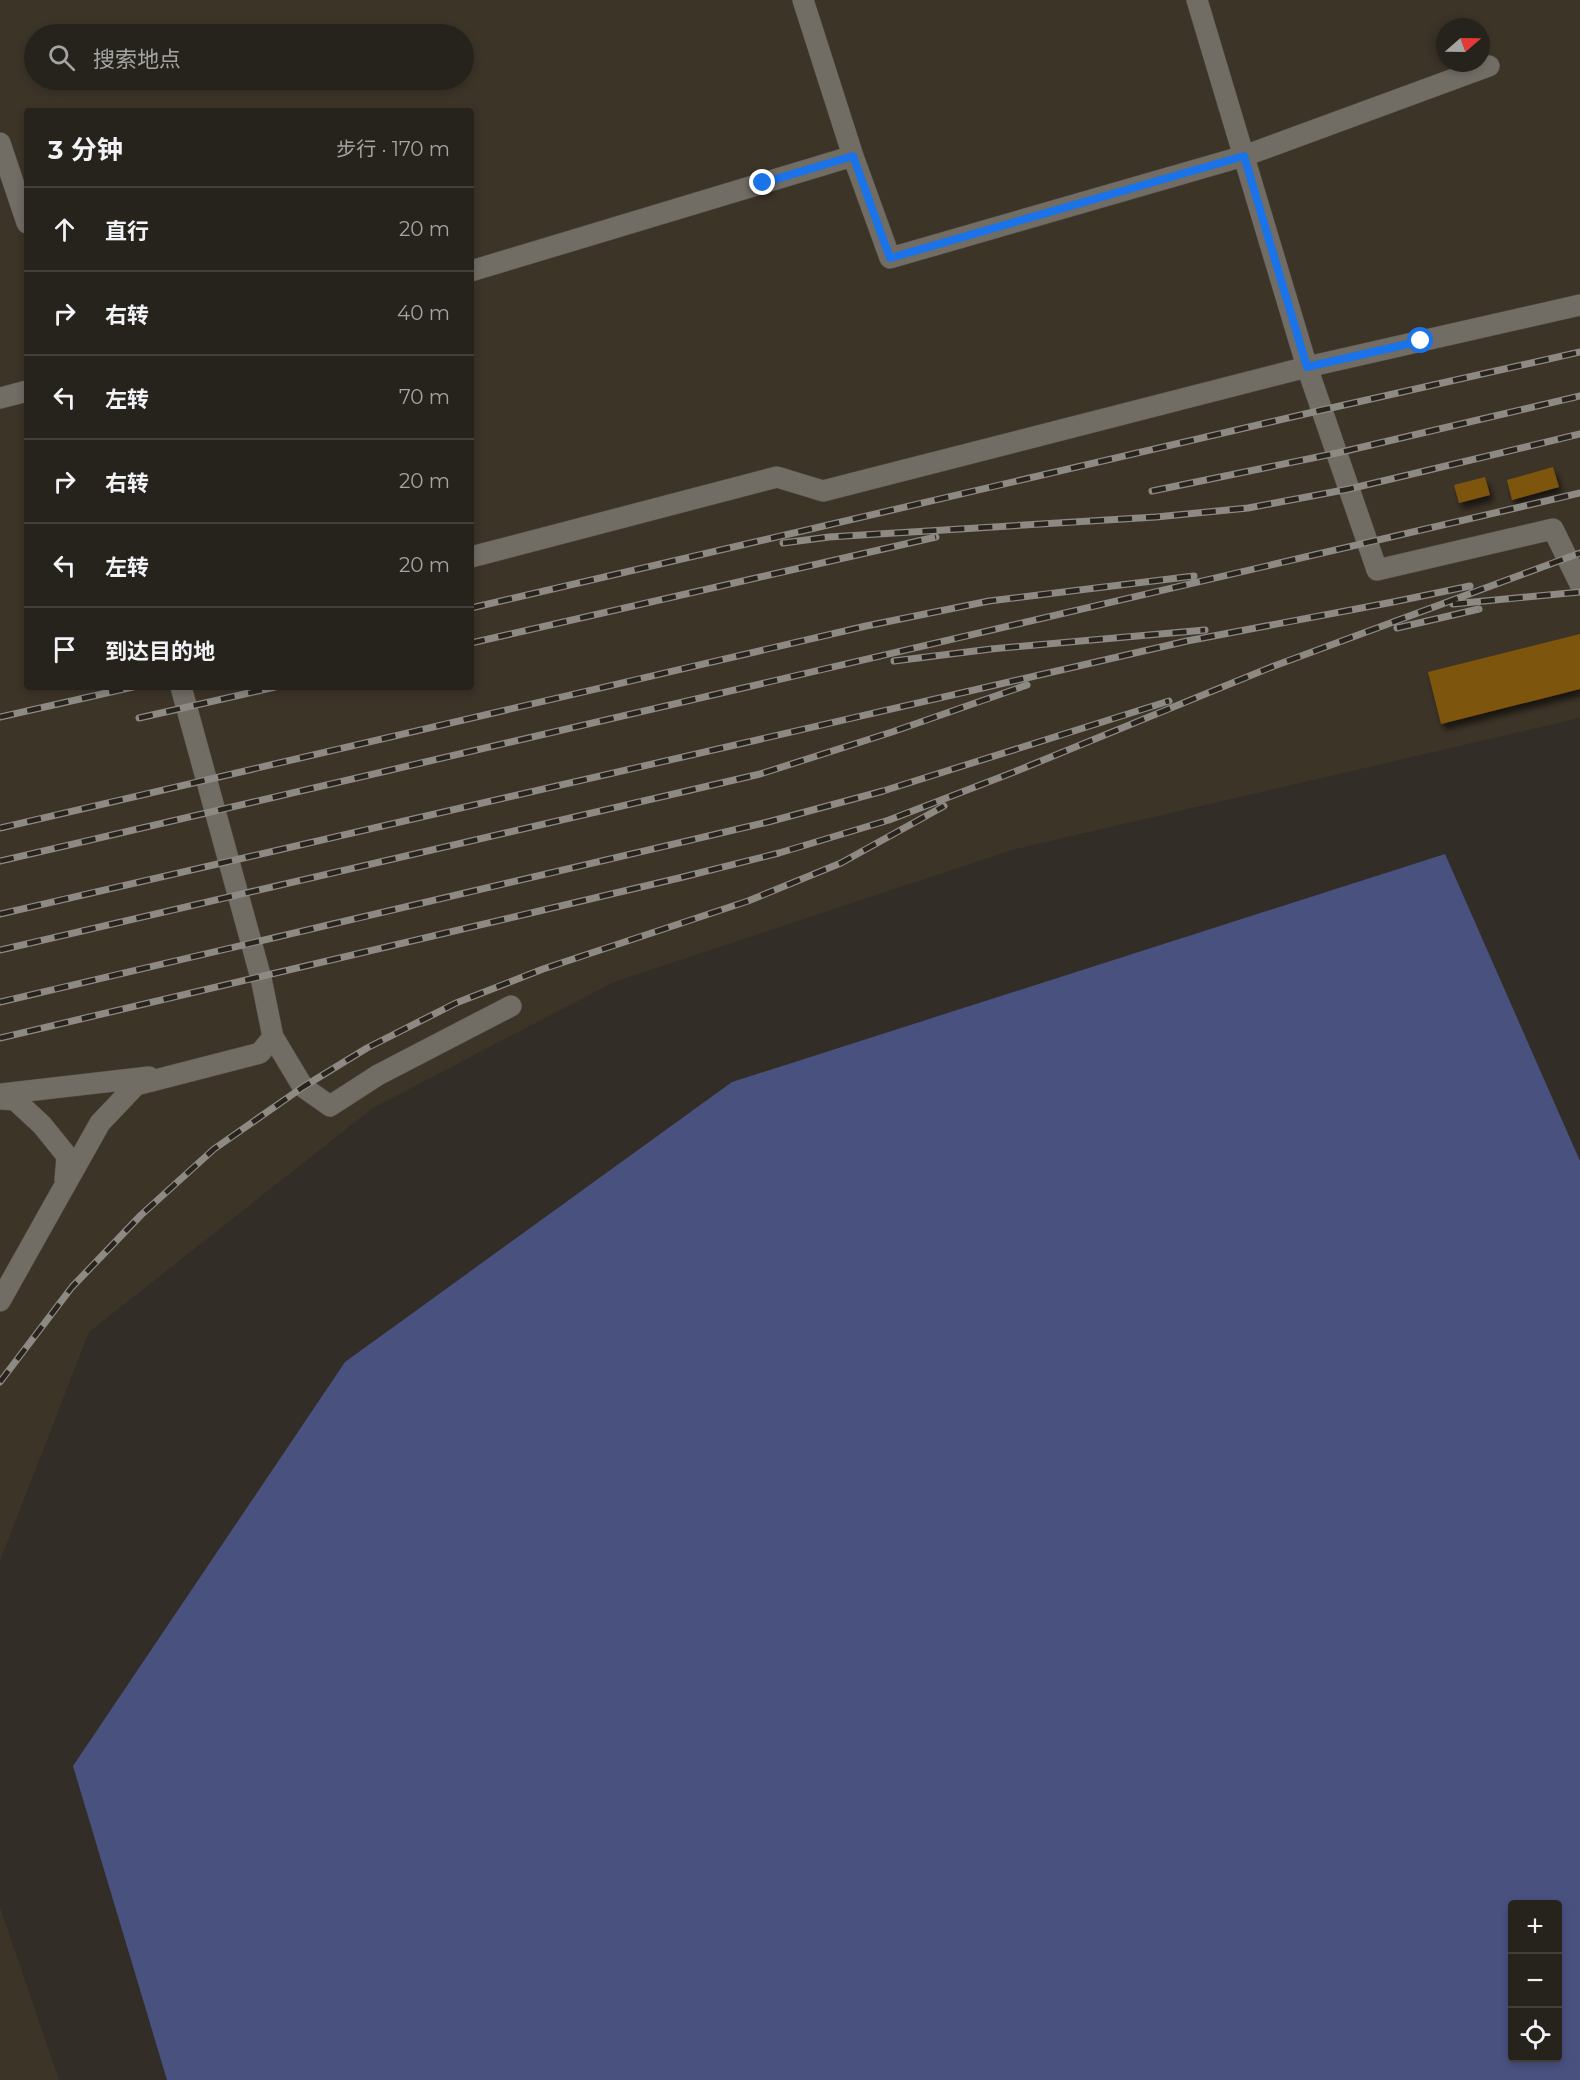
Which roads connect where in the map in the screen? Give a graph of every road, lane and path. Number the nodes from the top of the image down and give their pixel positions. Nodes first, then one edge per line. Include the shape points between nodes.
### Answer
1 (803, 0) edge
2 (1197, 0) edge
3 (1473, 72) edge
4 (0, 143) edge
5 (853, 156) junction
6 (1244, 156) junction
7 (24, 214) edge
8 (474, 270) edge
9 (1580, 305) edge
10 (1307, 367) junction
11 (24, 392) edge
12 (0, 398) edge
13 (474, 556) edge
14 (1580, 584) edge
15 (182, 690) edge
16 (511, 1006) dead end
17 (273, 1037) junction
18 (179, 1073) junction
19 (0, 1094) edge
20 (0, 1100) edge
21 (64, 1187) junction
22 (0, 1301) edge

1 - 5 lane
2 - 6 lane
3 - 6 lane
4 - 7 lane
5 - 6 lane via 890,258
5 - 8 lane
6 - 10 lane
9 - 10 lane
10 - 13 lane via 823,491 777,477
10 - 14 lane via 1377,570 1553,530
11 - 12 lane
15 - 17 lane via 261,978
16 - 17 lane via 378,1075 330,1106 303,1087
17 - 18 lane via 260,1053
18 - 19 lane
18 - 21 lane via 136,1085 100,1123
20 - 21 lane via 15,1100 67,1156
21 - 22 lane

